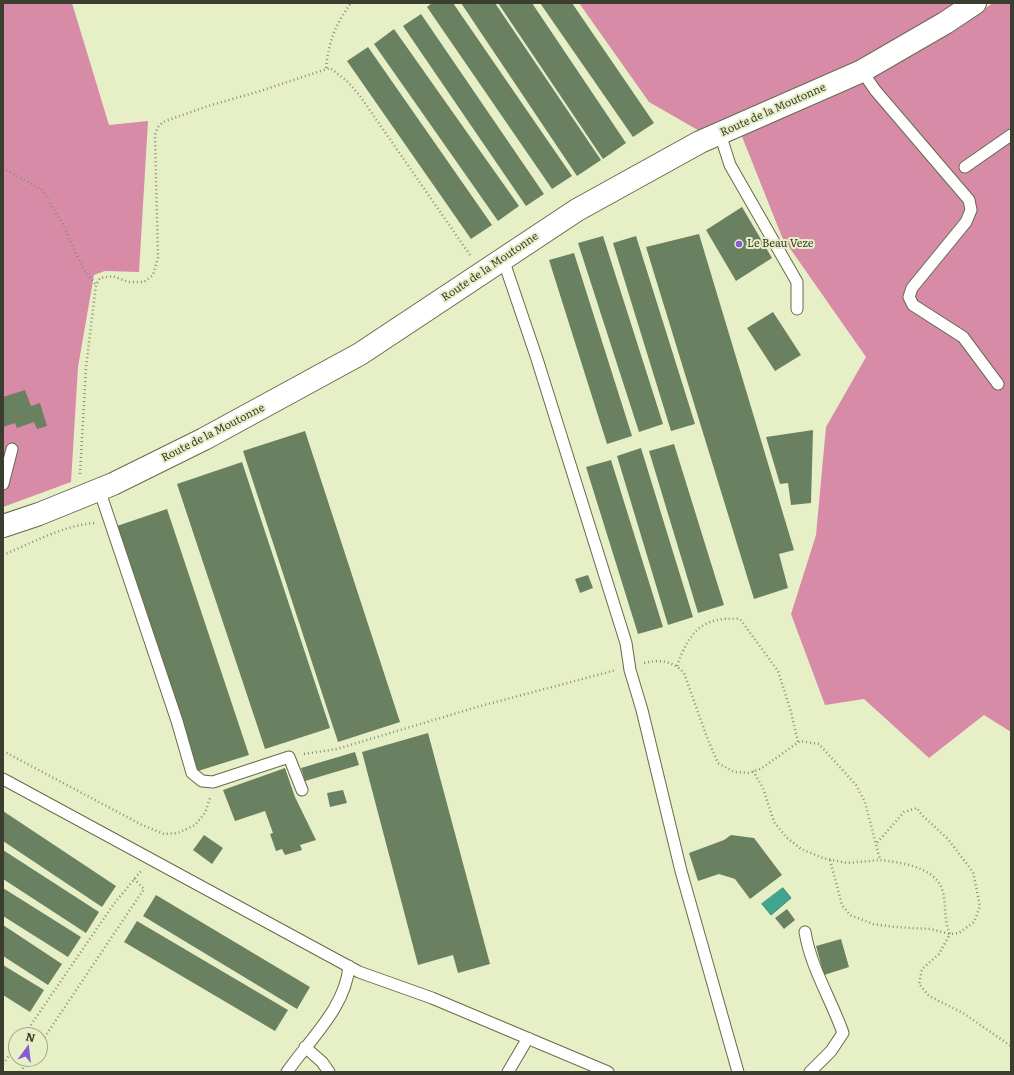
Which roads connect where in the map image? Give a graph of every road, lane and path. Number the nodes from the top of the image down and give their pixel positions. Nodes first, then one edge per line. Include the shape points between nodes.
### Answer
1 (351, 3) edge
2 (976, 3) edge
3 (326, 68) junction
4 (862, 71) junction
5 (720, 134) junction
6 (1011, 135) edge
7 (965, 167) dead end
8 (3, 168) edge
9 (503, 259) junction
10 (483, 272) junction
11 (96, 285) junction
12 (797, 309) dead end
13 (998, 384) dead end
14 (12, 449) dead end
15 (3, 484) edge
16 (91, 493) junction
17 (109, 522) junction
18 (3, 526) edge
19 (3, 555) edge
20 (677, 666) junction
21 (630, 667) junction
22 (798, 742) junction
23 (3, 751) edge
24 (289, 757) junction
25 (753, 771) junction
26 (3, 778) edge
27 (213, 782) junction
28 (302, 790) dead end
29 (876, 844) junction
30 (150, 859) junction
31 (830, 860) junction
32 (880, 860) junction
33 (134, 880) junction
34 (805, 932) dead end
35 (950, 934) junction
36 (349, 966) junction
37 (29, 1027) edge
38 (48, 1032) edge
39 (528, 1038) junction
40 (1011, 1046) edge
41 (305, 1047) junction
42 (605, 1071) edge
43 (287, 1072) edge
44 (329, 1072) edge
45 (508, 1072) edge
46 (738, 1072) edge
47 (810, 1072) edge

1 - 3 path via 338,22 328,51
2 - 4 main road, Route de la Moutonne
3 - 10 path via 330,68 347,81 360,96
3 - 11 path via 163,122 155,135 158,258 153,275 144,282 128,282 113,276 100,278
4 - 5 main road, Route de la Moutonne
4 - 13 lane via 969,200 971,210 966,222 912,288 909,297 912,304 963,337
5 - 9 main road, Route de la Moutonne via 700,142 577,210
5 - 12 lane via 730,165 797,282
6 - 7 lane
8 - 11 path via 42,190 64,226 82,268
9 - 10 main road, Route de la Moutonne
9 - 21 lane via 591,529 626,643
10 - 16 main road, Route de la Moutonne via 360,354 204,439
11 - 16 path via 86,367 80,476
14 - 15 lane
16 - 17 lane
16 - 18 main road, Route de la Moutonne
17 - 19 path via 84,524
17 - 27 lane via 192,773 202,781
20 - 21 path via 657,660
20 - 22 path via 683,647 697,628 722,618 740,619 778,671
20 - 25 path via 684,674 718,763 734,772
21 - 24 path via 337,749
21 - 46 lane via 681,871
22 - 25 path via 762,768
22 - 29 path via 819,744 856,785 865,802
23 - 27 path via 142,825 164,834 178,833 195,825 205,813
24 - 27 lane
24 - 28 lane
25 - 31 path via 763,788 774,822 786,837 801,849
26 - 30 lane
29 - 32 path
29 - 35 path via 904,812 917,808 922,816 948,839 973,872 980,906 974,922 959,933
30 - 33 path
30 - 36 lane
31 - 32 path via 847,863
31 - 35 path via 842,905 850,914 873,924 931,929
32 - 35 path via 920,868 934,877 942,888 945,924
33 - 37 path via 113,905
33 - 38 path via 144,889
34 - 47 lane via 816,972 843,1033 831,1051
35 - 40 path via 939,954 922,969 919,984 929,996 963,1013
36 - 39 lane
36 - 41 lane via 348,980 342,994
39 - 42 lane
39 - 45 lane
41 - 43 lane
41 - 44 lane

